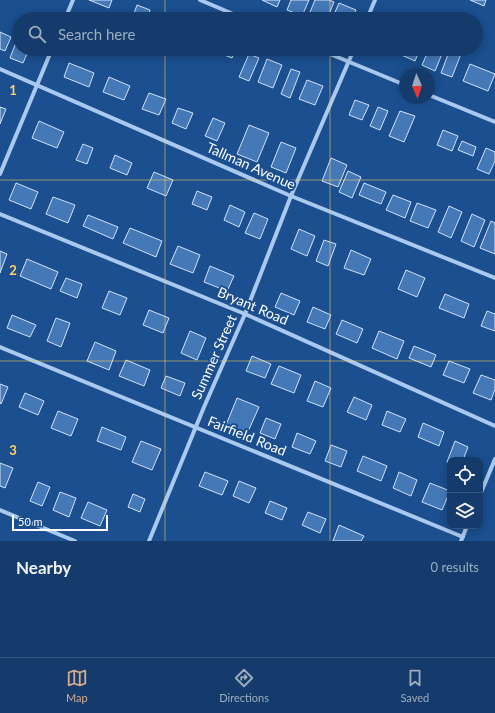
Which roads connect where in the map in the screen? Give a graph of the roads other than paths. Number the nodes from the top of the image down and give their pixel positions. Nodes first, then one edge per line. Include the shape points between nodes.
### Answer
1 (73, 0) edge
2 (200, 0) edge
3 (375, 0) edge
4 (68, 12) edge
5 (229, 12) edge
6 (370, 12) edge
7 (49, 56) edge
8 (334, 56) edge
9 (351, 56) edge
10 (348, 62) junction
11 (0, 69) edge
12 (399, 83) edge
13 (37, 85) junction
14 (435, 97) edge
15 (495, 122) edge
16 (0, 174) edge
17 (291, 196) junction
18 (0, 214) edge
19 (495, 278) edge
20 (245, 314) junction
21 (0, 347) edge
22 (495, 426) edge
23 (196, 428) junction
24 (495, 459) edge
25 (481, 493) edge
26 (0, 510) edge
27 (466, 529) edge
28 (462, 539) edge
29 (74, 541) edge
30 (149, 541) edge

1 - 4 street
2 - 5 street
3 - 6 street
7 - 13 street
8 - 10 street
9 - 10 street, Summer Street
10 - 12 street
10 - 17 street, Summer Street
11 - 13 street, Tallman Avenue
13 - 16 street
13 - 17 street, Tallman Avenue
14 - 15 street
17 - 19 street, Tallman Avenue
17 - 20 street, Summer Street
18 - 20 street, Bryant Road
20 - 22 street, Bryant Road
20 - 23 street, Summer Street
21 - 23 street, Fairfield Road
23 - 28 street, Fairfield Road
23 - 30 street, Summer Street
24 - 25 street
26 - 29 street
27 - 28 street

